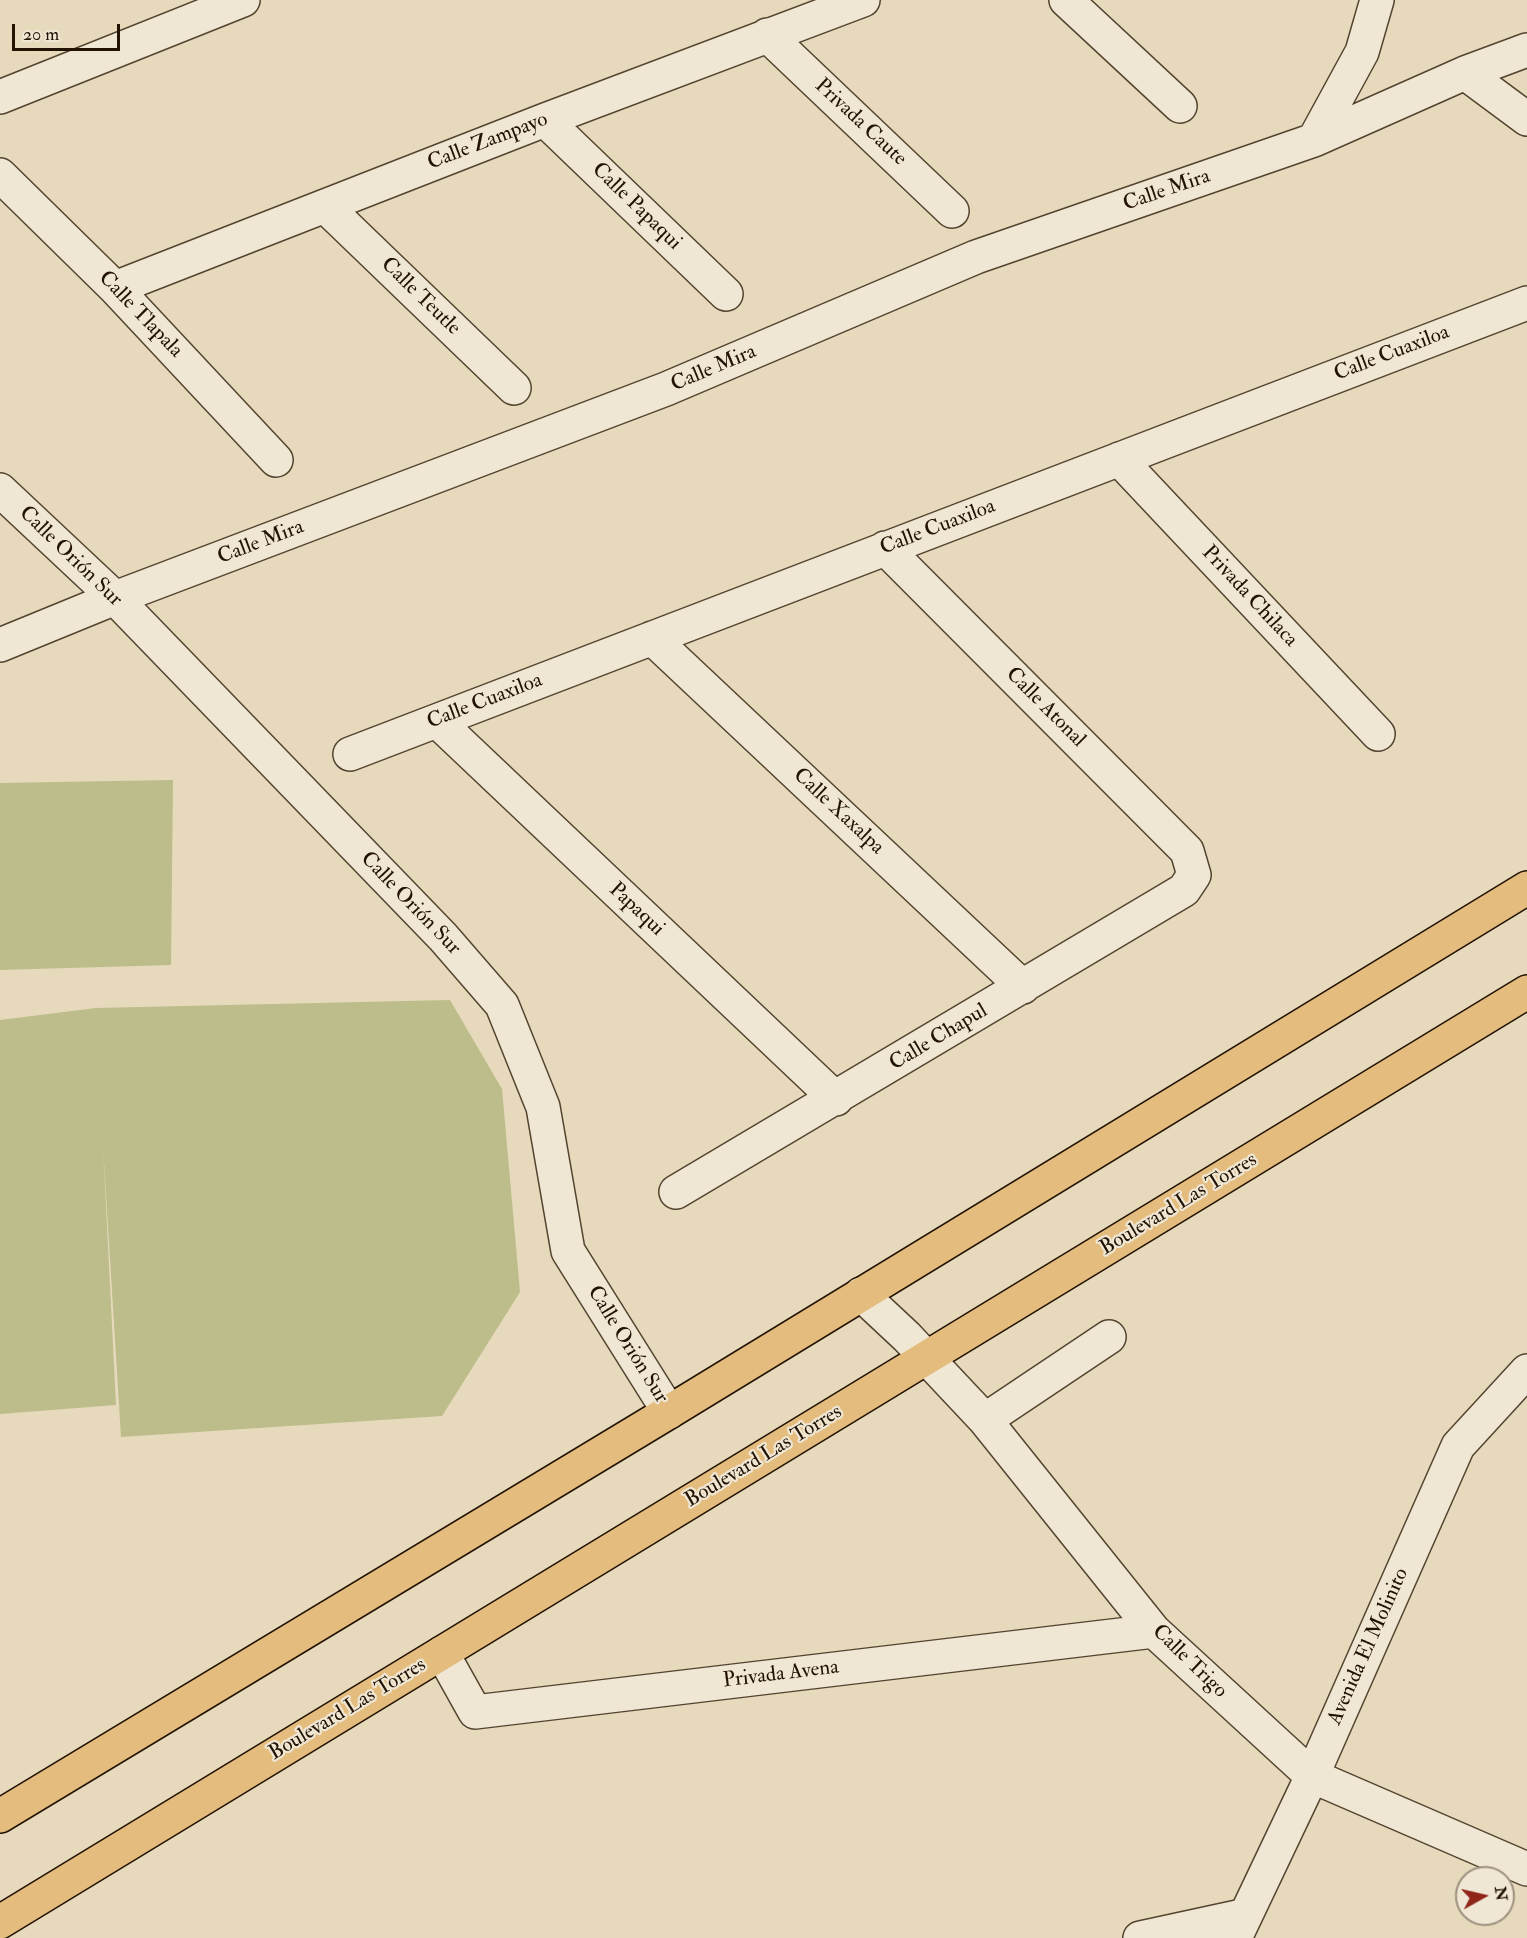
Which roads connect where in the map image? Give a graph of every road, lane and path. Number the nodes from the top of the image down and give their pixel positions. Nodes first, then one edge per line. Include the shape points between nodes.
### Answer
1 (243, 0) edge
2 (863, 0) edge
3 (1066, 0) edge
4 (1377, 0) edge
5 (767, 35) junction
6 (1527, 50) edge
7 (1466, 73) junction
8 (0, 97) edge
9 (1180, 106) dead end
10 (1527, 119) edge
11 (545, 120) junction
12 (1314, 140) junction
13 (0, 175) edge
14 (326, 206) junction
15 (952, 210) dead end
16 (115, 288) junction
17 (726, 294) dead end
18 (1527, 303) edge
19 (514, 388) dead end
20 (1119, 459) junction
21 (276, 460) dead end
22 (0, 490) edge
23 (885, 549) junction
24 (115, 598) junction
25 (652, 638) junction
26 (0, 645) edge
27 (436, 721) junction
28 (1378, 734) dead end
29 (350, 754) dead end
30 (1194, 874) joint
31 (1527, 888) edge
32 (1023, 987) junction
33 (1527, 992) edge
34 (836, 1099) junction
35 (676, 1192) dead end
36 (861, 1294) junction
37 (1109, 1336) dead end
38 (927, 1358) junction
39 (1527, 1371) edge
40 (669, 1412) junction
41 (985, 1420) junction
42 (1154, 1630) junction
43 (442, 1653) junction
44 (1312, 1776) junction
45 (0, 1816) edge
46 (1527, 1869) edge
47 (0, 1922) edge
48 (1240, 1927) edge
49 (1140, 1938) edge

1 - 8 street
2 - 5 street, Calle Zampayo
3 - 9 street
4 - 12 street via 1362,52
5 - 11 street, Calle Zampayo
5 - 15 street, Privada Caute
6 - 7 street, Calle Mira
7 - 10 street
7 - 12 street, Calle Mira
11 - 14 street, Calle Zampayo
11 - 17 street, Calle Papaqui
12 - 24 street, Calle Mira via 976,257 666,389
13 - 16 street, Calle Tlapala
14 - 16 street, Calle Zampayo
14 - 19 street, Calle Teutle
16 - 21 street, Calle Tlapala
18 - 20 street, Calle Cuaxiloa
20 - 23 street, Calle Cuaxiloa
20 - 28 street, Privada Chilaca
22 - 24 street, Calle Orión Sur
23 - 25 street, Calle Cuaxiloa
23 - 30 street, Calle Atonal via 1187,851
24 - 26 street, Calle Mira
24 - 40 street, Calle Orión Sur via 443,938 502,1005 543,1107 568,1251
25 - 27 street, Calle Cuaxiloa
25 - 32 street, Calle Xaxalpa
27 - 29 street, Calle Cuaxiloa
27 - 34 street, Papaqui
30 - 32 street, Calle Chapul via 1184,890
31 - 36 main road
32 - 34 street, Calle Chapul
33 - 38 main road, Boulevard Las Torres
34 - 35 street, Calle Chapul
36 - 38 street, Calle Trigo
36 - 40 main road
37 - 41 street
38 - 41 street, Calle Trigo
38 - 43 main road, Boulevard Las Torres
39 - 44 street, Avenida El Molinito via 1458,1446
40 - 45 main road
41 - 42 street, Calle Trigo
42 - 43 street, Privada Avena via 475,1712
42 - 44 street, Calle Trigo
43 - 47 main road, Boulevard Las Torres
44 - 46 street, Calle Trigo
44 - 48 street, Avenida El Molinito
48 - 49 street

